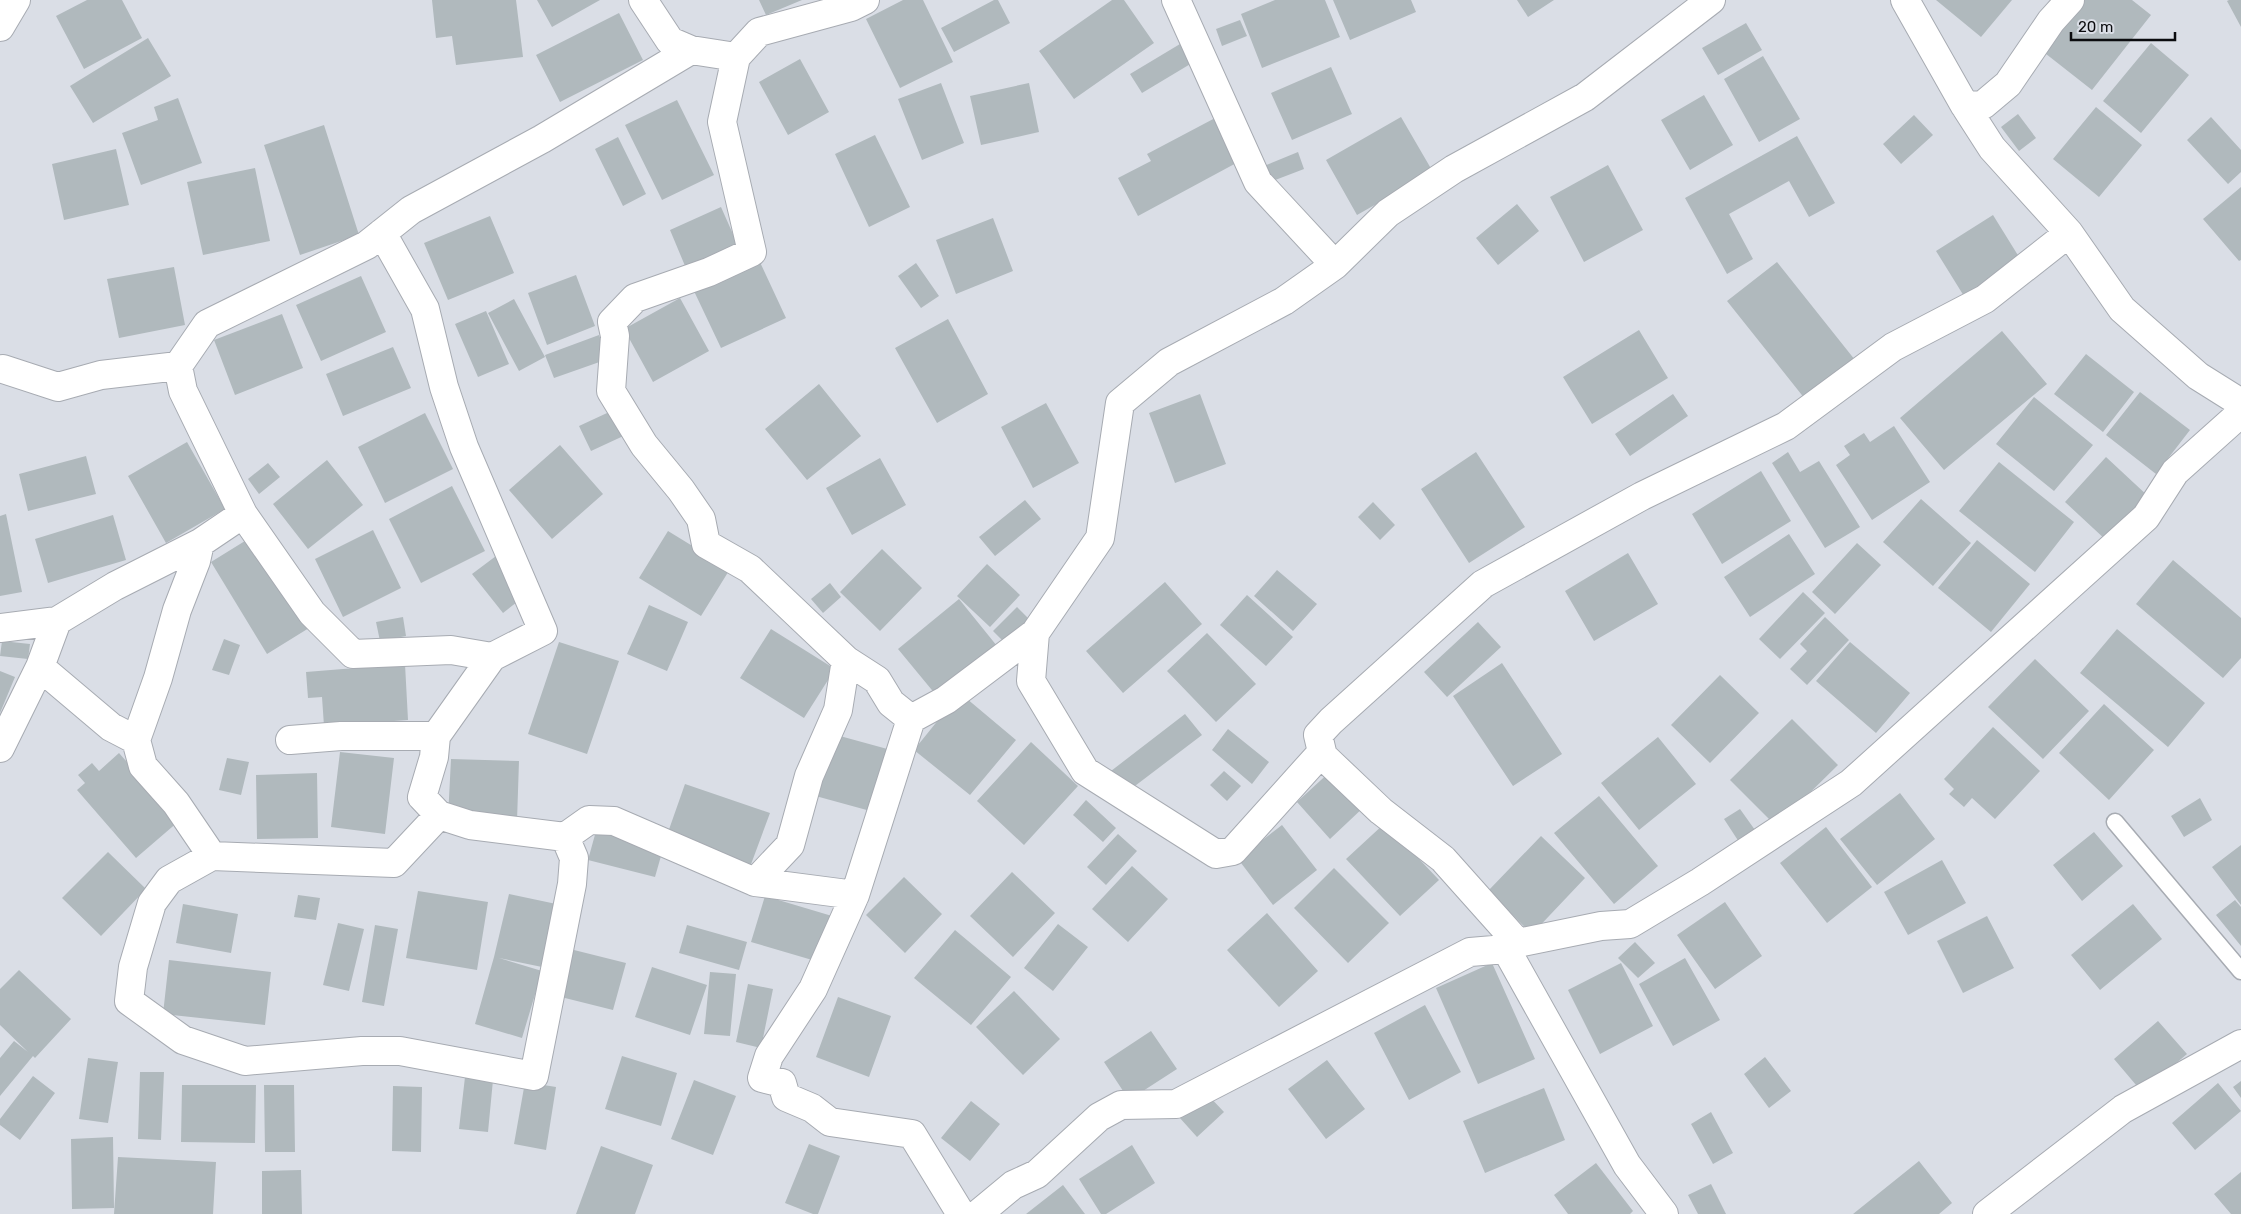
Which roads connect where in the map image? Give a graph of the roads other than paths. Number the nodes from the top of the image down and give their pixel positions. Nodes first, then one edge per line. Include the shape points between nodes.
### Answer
1 (16, 0) edge
2 (643, 0) edge
3 (1176, 0) edge
4 (1711, 0) edge
5 (1905, 0) edge
6 (2070, 0) edge
7 (854, 2) edge
8 (0, 27) edge
9 (691, 50) junction
10 (736, 57) junction
11 (1965, 106) junction
12 (382, 233) junction
13 (2069, 233) junction
14 (1335, 265) junction
15 (178, 366) junction
16 (3, 369) dead end
17 (2241, 404) edge
18 (2241, 413) edge
19 (243, 514) junction
20 (200, 543) junction
21 (57, 620) junction
22 (0, 628) edge
23 (1035, 633) junction
24 (492, 657) junction
25 (846, 660) junction
26 (40, 667) junction
27 (912, 719) junction
28 (436, 736) junction
29 (136, 740) junction
30 (290, 740) dead end
31 (0, 748) edge
32 (1321, 754) junction
33 (439, 815) junction
34 (2115, 822) dead end
35 (564, 837) junction
36 (212, 856) junction
37 (755, 882) junction
38 (855, 895) junction
39 (1512, 946) junction
40 (2241, 972) edge
41 (2241, 1044) edge
42 (1994, 1212) edge
43 (961, 1214) edge
44 (978, 1214) edge
45 (1664, 1214) edge

1 - 8 street
2 - 9 street via 670,41
3 - 14 street via 1258,182
4 - 14 street via 1586,97 1454,169 1388,213
5 - 11 street
6 - 11 street via 2051,21 2008,84 1983,105
7 - 10 street via 759,32
9 - 10 street
9 - 12 street via 542,139 411,210
10 - 25 street via 722,122 752,252 709,272 635,298 612,322 615,336 611,391 644,446 701,519 706,544 750,568
11 - 13 street via 1992,148
12 - 15 street via 367,245 207,324
12 - 24 street via 424,309 444,387 464,447 543,630
13 - 17 street via 2122,310 2198,376
13 - 32 street via 1985,299 1893,347 1786,426 1642,496 1483,584 1331,721 1318,735
14 - 23 street via 1259,316 1169,362 1120,403 1100,538
15 - 16 street via 101,375 58,388
15 - 19 street via 183,391
18 - 39 street via 2175,472 2146,517 1851,783 1630,924 1601,926
19 - 20 street
19 - 24 street via 312,614 353,654 451,650
20 - 21 street
20 - 29 street
21 - 22 street
21 - 26 street
23 - 27 street via 946,700
23 - 32 street via 1031,681 1085,771 1216,854 1233,851
24 - 28 street
25 - 27 street via 877,680 891,703
25 - 37 street via 838,710 809,776 790,845
26 - 29 street via 111,727
26 - 31 street
27 - 38 street
28 - 30 street via 341,736
28 - 33 street via 434,757 422,797
29 - 36 street via 144,766 176,803
32 - 39 street via 1381,811 1443,859
33 - 35 street via 470,825
33 - 36 street via 394,863
34 - 40 lane
35 - 36 street via 574,858 572,884 534,1076 400,1052 362,1051 245,1060 183,1040 129,1001 133,967 152,903 169,880
35 - 37 street via 589,820 614,821
37 - 38 street
38 - 43 street via 813,989 769,1056 762,1078 782,1083 786,1097 812,1108 830,1122 912,1134
39 - 44 street via 1470,952 1176,1104 1120,1105 1099,1117 1036,1174 1013,1186
39 - 45 street via 1627,1166
41 - 42 street via 2123,1109

